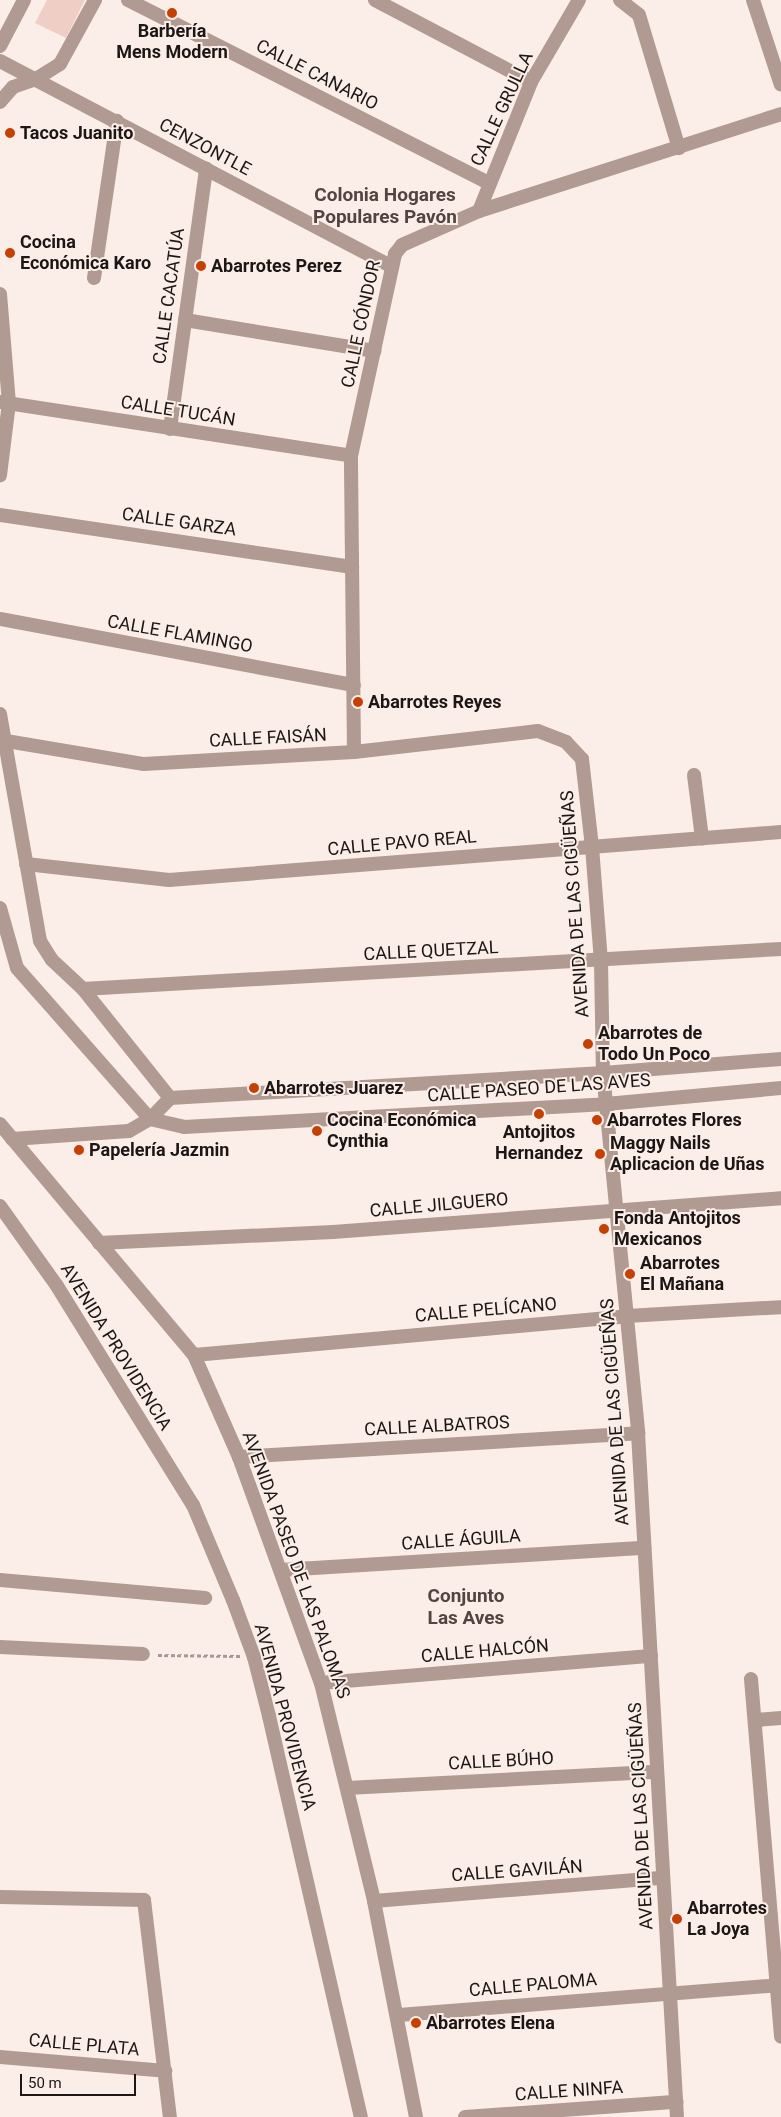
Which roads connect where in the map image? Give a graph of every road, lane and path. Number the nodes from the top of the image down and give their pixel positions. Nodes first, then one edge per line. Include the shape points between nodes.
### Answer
1 (24, 0) edge
2 (94, 0) edge
3 (128, 0) edge
4 (376, 0) edge
5 (579, 0) edge
6 (620, 0) edge
7 (753, 0) edge
8 (0, 46) edge
9 (0, 61) edge
10 (36, 79) junction
11 (531, 82) junction
12 (781, 85) edge
13 (0, 102) edge
14 (781, 114) edge
15 (117, 121) junction
16 (678, 148) junction
17 (206, 168) junction
18 (489, 183) junction
19 (478, 211) junction
20 (392, 267) junction
21 (94, 278) dead end
22 (0, 294) edge
23 (185, 320) junction
24 (374, 351) junction
25 (5, 403) edge
26 (170, 429) junction
27 (351, 456) junction
28 (0, 475) edge
29 (0, 515) edge
30 (352, 567) junction
31 (0, 619) edge
32 (354, 685) junction
33 (0, 714) edge
34 (538, 731) joint
35 (2, 740) edge
36 (354, 752) junction
37 (694, 775) dead end
38 (781, 832) edge
39 (702, 838) junction
40 (592, 847) junction
41 (26, 864) junction
42 (0, 908) edge
43 (781, 949) edge
44 (601, 961) junction
45 (83, 989) junction
46 (781, 1059) edge
47 (603, 1073) junction
48 (781, 1088) edge
49 (170, 1098) junction
50 (606, 1104) junction
51 (150, 1120) junction
52 (0, 1124) edge
53 (12, 1139) junction
54 (781, 1198) edge
55 (0, 1206) edge
56 (617, 1209) junction
57 (99, 1242) junction
58 (781, 1307) edge
59 (627, 1316) junction
60 (194, 1355) junction
61 (638, 1433) junction
62 (239, 1457) junction
63 (644, 1548) junction
64 (281, 1570) junction
65 (0, 1580) edge
66 (205, 1598) dead end
67 (0, 1647) edge
68 (143, 1654) joint
69 (651, 1656) junction
70 (254, 1657) junction
71 (751, 1679) dead end
72 (321, 1683) junction
73 (781, 1718) edge
74 (757, 1720) junction
75 (657, 1772) junction
76 (347, 1788) junction
77 (663, 1878) junction
78 (0, 1897) edge
79 (374, 1901) junction
80 (779, 1985) edge
81 (670, 1992) junction
82 (399, 2015) junction
83 (781, 2037) edge
84 (0, 2057) edge
85 (165, 2071) junction
86 (676, 2102) junction
87 (170, 2117) edge
88 (360, 2117) edge
89 (416, 2117) edge
90 (465, 2117) edge
91 (678, 2117) edge

1 - 8 street
2 - 10 street via 68,54 50,72
3 - 18 street, CALLE CANARIO
4 - 11 street
5 - 11 street, CALLE GRULLA
6 - 16 street via 639,15
7 - 12 street
9 - 10 street, CENZONTLE
10 - 13 street via 13,87
10 - 15 street, CENZONTLE
11 - 18 street, CALLE GRULLA
14 - 16 street, CALLE CÓNDOR
15 - 17 street, CENZONTLE
15 - 21 street
16 - 19 street, CALLE CÓNDOR
17 - 20 street, CENZONTLE
17 - 23 street, CALLE CACATÚA
18 - 19 street, CALLE GRULLA
19 - 20 street, CALLE CÓNDOR via 402,245
20 - 24 street, CALLE CÓNDOR
22 - 25 street
23 - 24 street
23 - 26 street, CALLE CACATÚA
24 - 27 street, CALLE CÓNDOR
25 - 26 street, CALLE TUCÁN
25 - 28 street
26 - 27 street, CALLE TUCÁN
27 - 30 street, CALLE CÓNDOR
29 - 30 street, CALLE GARZA
30 - 32 street, CALLE CÓNDOR
31 - 32 street, CALLE FLAMINGO
32 - 36 street, CALLE CÓNDOR
33 - 35 street
34 - 36 street, CALLE FAISÁN
34 - 40 street, AVENIDA DE LAS CIGÜEÑAS via 566,742 582,759
35 - 36 street, CALLE FAISÁN via 144,764
35 - 41 street
37 - 39 street
38 - 39 street, CALLE PAVO REAL
39 - 40 street, CALLE PAVO REAL
40 - 41 street, CALLE PAVO REAL via 169,880
40 - 44 street, AVENIDA DE LAS CIGÜEÑAS
41 - 45 street via 40,941 52,960
42 - 51 street via 17,968
43 - 44 street, CALLE QUETZAL
44 - 45 street, CALLE QUETZAL
44 - 47 street, AVENIDA DE LAS CIGÜEÑAS
45 - 49 street
46 - 47 street, CALLE PASEO DE LAS AVES
47 - 49 street, CALLE PASEO DE LAS AVES
47 - 50 street, AVENIDA DE LAS CIGÜEÑAS
48 - 50 street, CALLE PASEO DE LAS AVES
49 - 51 street
50 - 51 street, CALLE PASEO DE LAS AVES via 184,1127
50 - 56 street, AVENIDA DE LAS CIGÜEÑAS
51 - 53 street via 129,1131
52 - 53 street, AVENIDA PASEO DE LAS PALOMAS
53 - 57 street, AVENIDA PASEO DE LAS PALOMAS
54 - 56 street, CALLE JILGUERO
55 - 70 street, AVENIDA PROVIDENCIA via 57,1286 193,1505
56 - 57 street, CALLE JILGUERO via 333,1232
56 - 59 street, AVENIDA DE LAS CIGÜEÑAS
57 - 60 street, AVENIDA PASEO DE LAS PALOMAS
58 - 59 street, CALLE PELÍCANO
59 - 60 street, CALLE PELÍCANO
59 - 61 street, AVENIDA DE LAS CIGÜEÑAS
60 - 62 street, AVENIDA PASEO DE LAS PALOMAS
61 - 62 street, CALLE ALBATROS
61 - 63 street, AVENIDA DE LAS CIGÜEÑAS
62 - 64 street, AVENIDA PASEO DE LAS PALOMAS
63 - 64 street, CALLE ÁGUILA
63 - 69 street, AVENIDA DE LAS CIGÜEÑAS
64 - 72 street, AVENIDA PASEO DE LAS PALOMAS
65 - 66 street
67 - 68 street
68 - 70 path
69 - 72 street, CALLE HALCÓN
69 - 75 street, AVENIDA DE LAS CIGÜEÑAS
70 - 88 street, AVENIDA PROVIDENCIA
71 - 74 street
72 - 76 street, AVENIDA PASEO DE LAS PALOMAS
73 - 74 street
74 - 80 street
75 - 76 street, CALLE BÚHO
75 - 77 street, AVENIDA DE LAS CIGÜEÑAS
76 - 79 street, AVENIDA PASEO DE LAS PALOMAS
77 - 79 street, CALLE GAVILÁN
77 - 81 street, AVENIDA DE LAS CIGÜEÑAS
78 - 85 street via 144,1900
79 - 82 street, AVENIDA PASEO DE LAS PALOMAS
80 - 81 street, CALLE PALOMA
80 - 83 street
81 - 82 street, CALLE PALOMA
81 - 86 street, AVENIDA DE LAS CIGÜEÑAS
82 - 89 street, AVENIDA PASEO DE LAS PALOMAS
84 - 85 street, CALLE PLATA
85 - 87 street
86 - 90 street, CALLE NINFA
86 - 91 street, AVENIDA DE LAS CIGÜEÑAS

